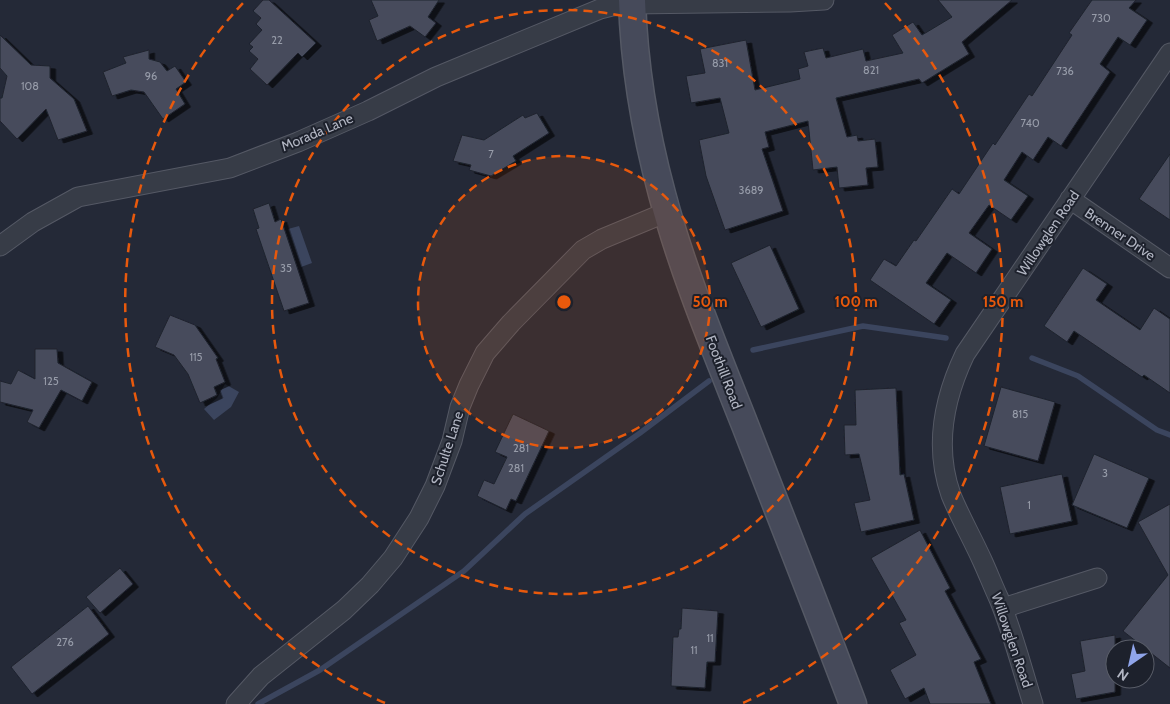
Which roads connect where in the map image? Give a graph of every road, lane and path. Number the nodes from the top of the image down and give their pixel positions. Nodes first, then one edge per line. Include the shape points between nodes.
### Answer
1 (824, 0) edge
2 (632, 2) edge
3 (1170, 53) edge
4 (1070, 200) junction
5 (667, 212) junction
6 (0, 246) edge
7 (1170, 268) edge
8 (1097, 578) dead end
9 (1003, 608) junction
10 (236, 704) edge
11 (853, 704) edge
12 (1033, 704) edge

1 - 2 street, Morada Lane
2 - 5 main road, Foothill Road via 636,55 650,144
2 - 6 street, Morada Lane via 600,10 436,77 298,142 230,168 78,197 33,222
3 - 4 street, Willowglen Road
4 - 7 street, Brenner Drive
4 - 9 street, Willowglen Road via 965,354 947,399 943,422 943,454 951,493
5 - 10 street, Schulte Lane via 583,250 511,323 485,353 460,407 452,442 435,486 393,558 344,610 261,676
5 - 11 main road, Foothill Road via 716,350
8 - 9 street
9 - 12 street, Willowglen Road

